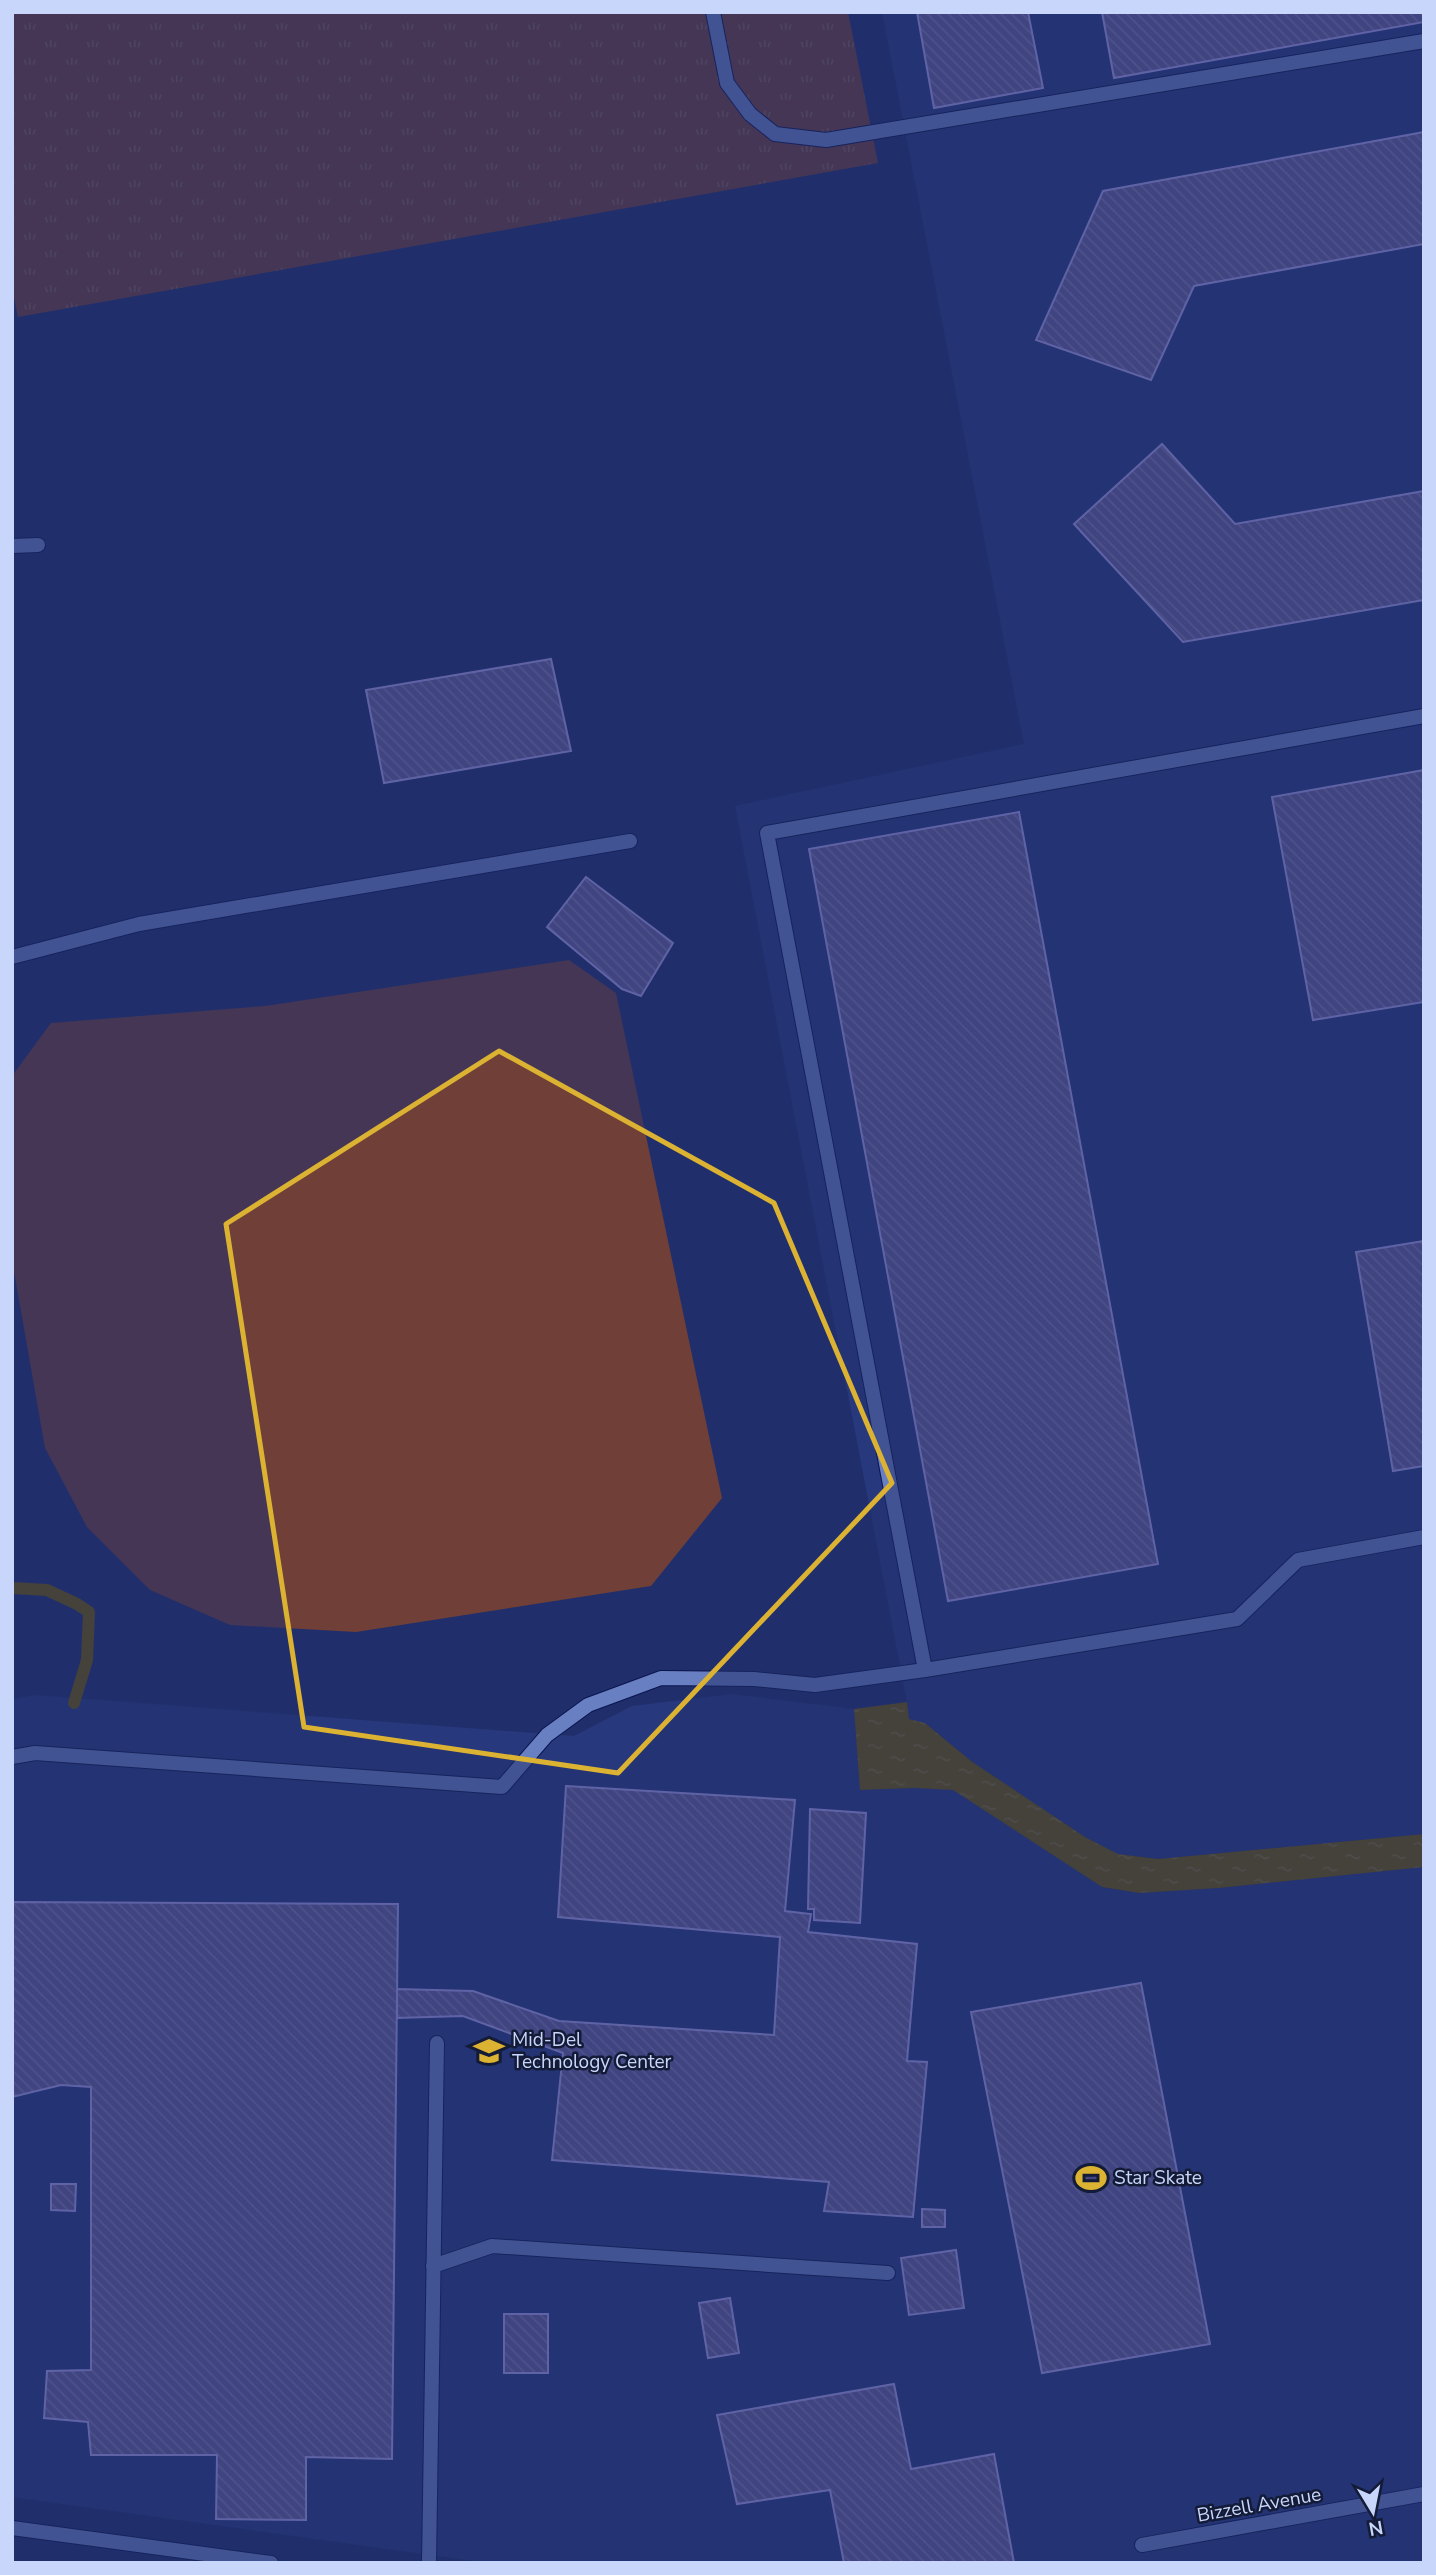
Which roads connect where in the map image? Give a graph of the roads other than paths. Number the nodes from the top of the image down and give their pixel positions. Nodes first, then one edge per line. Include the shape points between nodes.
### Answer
1 (713, 12) edge
2 (1424, 41) edge
3 (38, 545) dead end
4 (12, 547) edge
5 (1424, 716) edge
6 (630, 841) dead end
7 (12, 957) edge
8 (1424, 1537) edge
9 (925, 1670) junction
10 (12, 1757) edge
11 (437, 2043) dead end
12 (433, 2266) junction
13 (888, 2273) dead end
14 (1424, 2494) edge
15 (12, 2528) edge
16 (1142, 2545) dead end
17 (271, 2563) edge
18 (429, 2563) edge

1 - 2 street via 727,83 750,114 775,134 826,140
3 - 4 street
5 - 9 street via 767,833
6 - 7 street via 139,924
8 - 9 street via 1298,1560 1237,1619
9 - 10 street via 815,1685 661,1678 588,1705 547,1735 502,1787 34,1753
11 - 12 street
12 - 13 street via 492,2246
12 - 18 street
14 - 16 street, Bizzell Avenue
15 - 17 street

